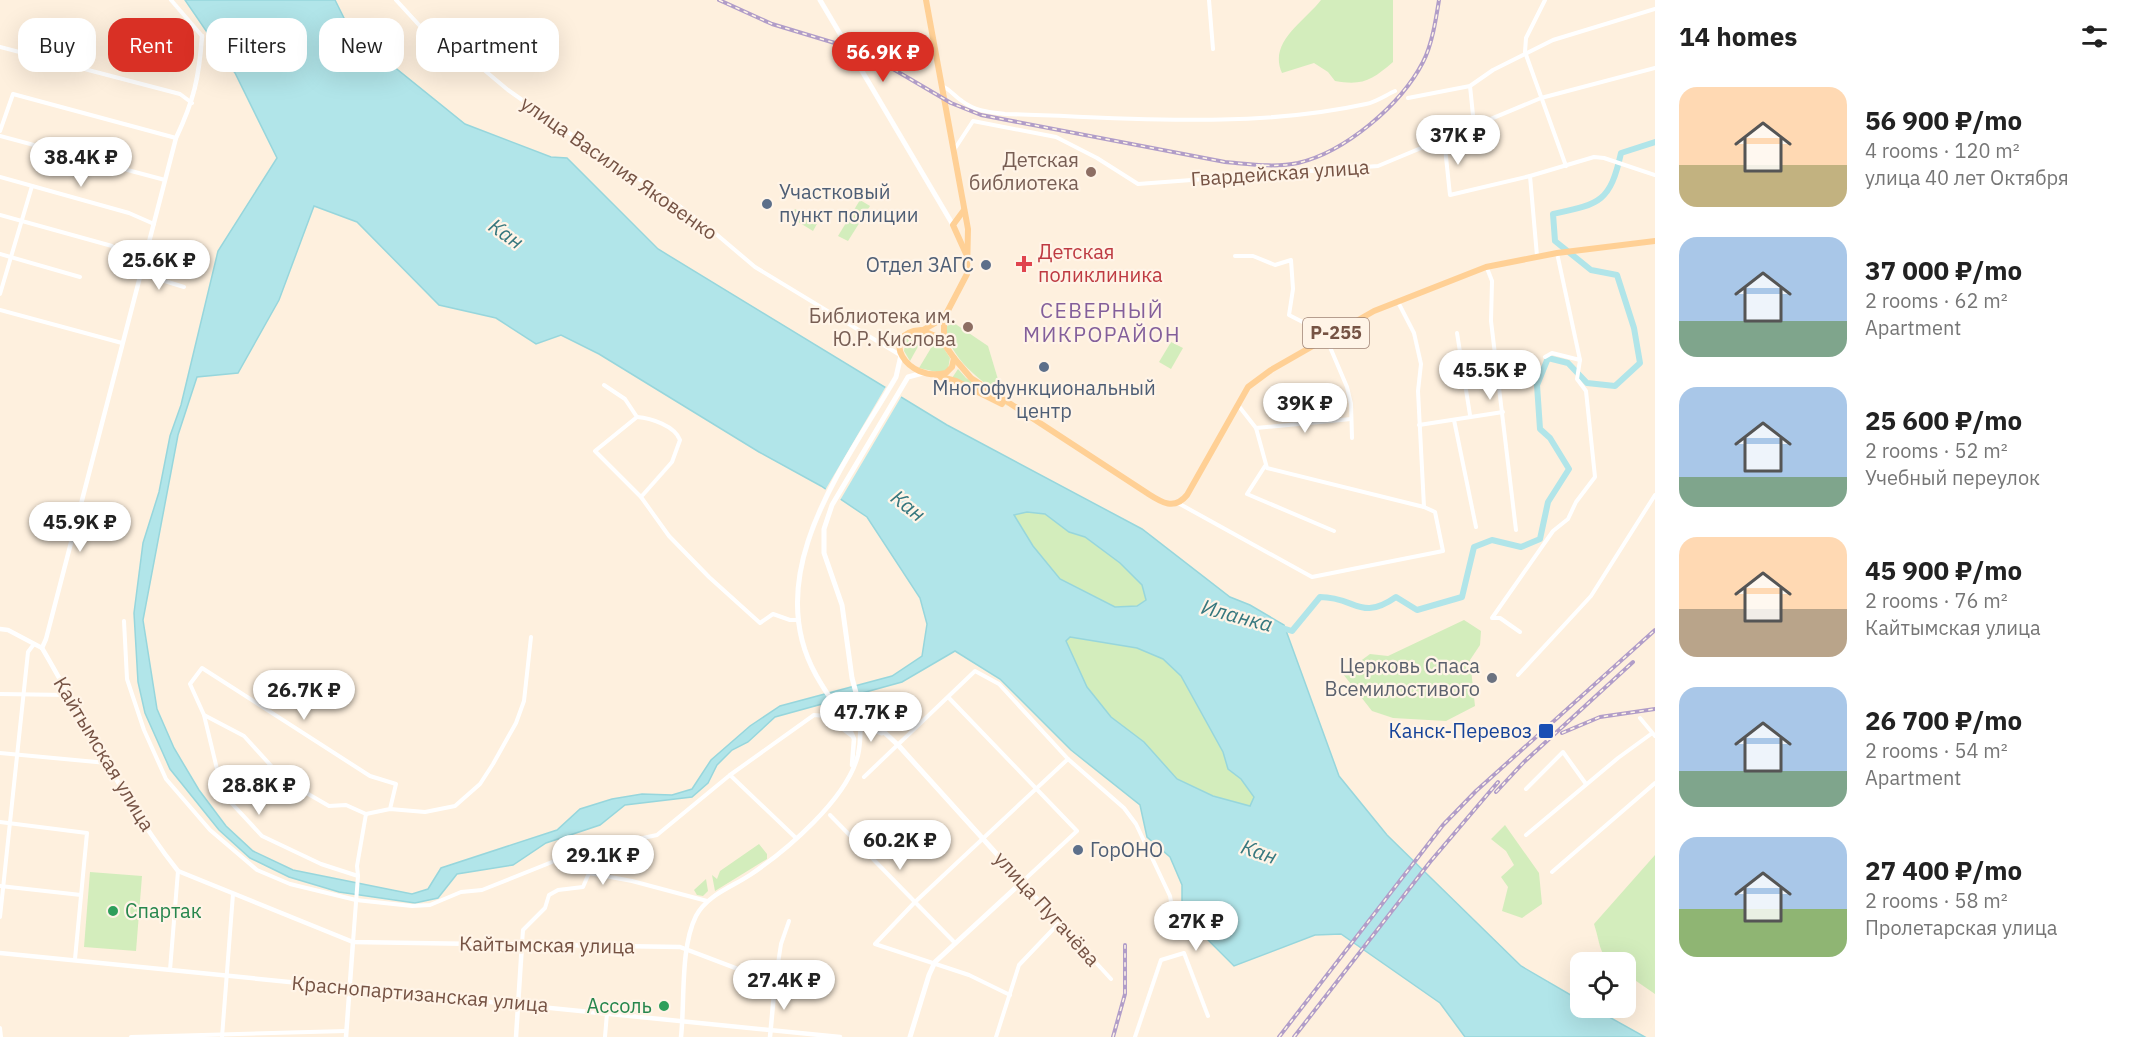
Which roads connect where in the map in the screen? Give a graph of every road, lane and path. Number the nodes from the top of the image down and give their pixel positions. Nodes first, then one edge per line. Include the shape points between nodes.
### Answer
1 (171, 0) edge
2 (396, 0) edge
3 (820, 0) edge
4 (926, 0) edge
5 (1209, 0) edge
6 (1545, 0) edge
7 (1655, 9) edge
8 (202, 36) joint
9 (0, 47) edge
10 (1213, 49) dead end
11 (1525, 52) junction
12 (1655, 69) edge
13 (942, 85) junction
14 (1470, 86) junction
15 (1395, 91) dead end
16 (1408, 98) dead end
17 (1541, 98) junction
18 (192, 103) junction
19 (1474, 125) junction
20 (0, 131) edge
21 (0, 136) edge
22 (176, 138) junction
23 (1444, 138) junction
24 (954, 151) junction
25 (1566, 166) junction
26 (1655, 175) edge
27 (1530, 176) junction
28 (0, 177) edge
29 (165, 180) junction
30 (32, 186) junction
31 (964, 209) junction
32 (0, 215) edge
33 (24, 221) junction
34 (154, 224) junction
35 (953, 225) junction
36 (1655, 241) edge
37 (1559, 252) junction
38 (0, 254) edge
39 (1235, 256) dead end
40 (1537, 256) junction
41 (13, 258) junction
42 (969, 262) junction
43 (1486, 267) junction
44 (140, 275) junction
45 (80, 277) dead end
46 (184, 287) dead end
47 (0, 294) edge
48 (1397, 301) junction
49 (0, 310) edge
50 (944, 318) junction
51 (921, 330) junction
52 (1457, 333) dead end
53 (905, 336) junction
54 (1326, 338) junction
55 (883, 342) junction
56 (944, 342) junction
57 (122, 343) junction
58 (901, 355) junction
59 (1545, 357) dead end
60 (954, 358) junction
61 (1580, 360) junction
62 (923, 373) junction
63 (931, 374) junction
64 (604, 385) dead end
65 (1238, 405) junction
66 (1503, 412) junction
67 (1020, 413) junction
68 (1470, 415) junction
69 (637, 417) junction
70 (1351, 419) junction
71 (1454, 420) junction
72 (1419, 424) junction
73 (1256, 428) junction
74 (1352, 438) dead end
75 (1265, 466) junction
76 (1655, 495) edge
77 (641, 497) junction
78 (1178, 503) junction
79 (1424, 507) junction
80 (1476, 527) dead end
81 (1516, 530) dead end
82 (1334, 531) dead end
83 (799, 620) junction
84 (124, 621) dead end
85 (0, 629) edge
86 (1520, 632) dead end
87 (531, 637) dead end
88 (35, 643) junction
89 (42, 648) junction
90 (1518, 675) dead end
91 (0, 694) edge
92 (69, 695) junction
93 (24, 696) junction
94 (949, 698) junction
95 (858, 700) junction
96 (204, 715) junction
97 (844, 716) junction
98 (1640, 718) dead end
99 (861, 727) junction
100 (884, 734) junction
101 (1653, 735) edge
102 (854, 737) junction
103 (899, 746) junction
104 (0, 753) edge
105 (18, 755) junction
106 (1068, 759) junction
107 (107, 763) junction
108 (730, 775) junction
109 (864, 777) dead end
110 (848, 779) junction
111 (1655, 783) edge
112 (1586, 784) junction
113 (1526, 789) dead end
114 (1038, 790) junction
115 (390, 809) junction
116 (366, 814) junction
117 (830, 815) dead end
118 (0, 822) edge
119 (10, 823) junction
120 (1526, 835) dead end
121 (796, 838) junction
122 (983, 839) junction
123 (178, 871) junction
124 (1552, 872) dead end
125 (358, 876) junction
126 (1022, 882) junction
127 (2, 886) edge
128 (233, 894) junction
129 (81, 895) junction
130 (356, 900) junction
131 (707, 902) junction
132 (915, 902) junction
133 (1172, 907) dead end
134 (0, 917) edge
135 (789, 921) dead end
136 (1059, 923) junction
137 (353, 942) junction
138 (955, 943) junction
139 (522, 944) junction
140 (687, 950) junction
141 (0, 953) edge
142 (75, 959) junction
143 (935, 962) junction
144 (170, 970) junction
145 (227, 976) junction
146 (1111, 979) dead end
147 (776, 983) junction
148 (350, 987) junction
149 (1010, 995) junction
150 (518, 1004) junction
151 (607, 1012) junction
152 (1208, 1016) dead end
153 (683, 1021) junction
154 (0, 1028) edge
155 (770, 1030) junction
156 (346, 1034) edge
157 (222, 1036) edge
158 (1, 1037) edge
159 (132, 1037) edge
160 (516, 1037) edge
161 (605, 1037) edge
162 (681, 1037) edge
163 (770, 1037) edge
164 (840, 1037) edge
165 (910, 1037) edge
166 (996, 1037) edge
167 (1135, 1037) edge

1 - 8 street
2 - 55 street, улица Василия Яковенко via 431,38 471,59 596,152 666,196 755,267
3 - 35 main road
4 - 13 main road
5 - 10 street
6 - 11 street via 1526,38
7 - 11 street
8 - 18 street via 200,71
9 - 18 street via 180,94
11 - 14 street
11 - 17 street
12 - 17 street, Гвардейская улица
13 - 15 street via 975,110 1005,114 1207,120 1368,104
13 - 24 main road
14 - 16 street
14 - 19 street
17 - 19 street, Гвардейская улица
17 - 25 street
18 - 22 street
19 - 23 street, Гвардейская улица
20 - 22 street via 13,94
21 - 29 street
22 - 29 street
23 - 24 street, Гвардейская улица via 1378,166 1138,184 1056,137 973,121
23 - 27 street via 1450,195
24 - 31 main road
25 - 26 street via 1594,157
25 - 27 street
27 - 40 street
28 - 30 street
29 - 34 street
30 - 33 street
30 - 34 street via 129,213
31 - 35 main road
31 - 42 main road
32 - 33 street
33 - 41 street
33 - 44 street via 112,246 123,268
34 - 44 street
35 - 42 main road
36 - 37 main road, Р-255
37 - 40 main road, Р-255
37 - 61 street
38 - 41 street
39 - 54 street via 1253,256 1275,265 1291,260 1293,289 1289,315 1324,333
40 - 43 main road, Р-255
41 - 45 street
41 - 47 street
42 - 50 main road via 967,274
43 - 48 main road, Р-255
43 - 66 street via 1492,281 1491,321
44 - 46 street
44 - 57 street
48 - 54 main road, Р-255
48 - 72 street via 1414,333 1421,364
49 - 57 street
50 - 51 main road
50 - 56 main road
51 - 53 main road
51 - 56 main road
52 - 68 street
53 - 55 street
53 - 58 main road via 900,345
54 - 65 main road, Р-255 via 1260,377 1248,387
54 - 70 street via 1347,387
55 - 58 street, улица Василия Яковенко
56 - 60 main road
57 - 89 street
58 - 62 main road via 908,366
58 - 83 main road via 896,377 824,501 800,567
59 - 61 street via 1552,353
60 - 63 main road via 946,373
60 - 67 main road via 971,378
61 - 86 street via 1577,375 1586,391 1595,477 1492,618 1500,618
62 - 63 main road
62 - 95 main road via 913,374 904,382 832,505 824,529 824,553 842,605
63 - 67 main road via 956,381
64 - 69 street via 625,399
65 - 73 street
65 - 78 main road, Р-255
66 - 68 street
66 - 81 street
67 - 78 main road via 1151,496 1166,504
68 - 71 street
69 - 77 street via 595,451
69 - 77 street via 649,418 680,440 672,462
70 - 73 street
70 - 74 street
71 - 72 street
71 - 80 street
72 - 79 street
73 - 75 street
75 - 79 street
75 - 82 street via 1247,494
76 - 90 street via 1591,596
77 - 83 street via 669,536 760,623 773,614
78 - 79 street via 1312,577 1443,551 1435,512
83 - 97 main road via 808,657
84 - 130 street via 127,678 166,779 210,830 257,870 290,884
85 - 88 street
87 - 115 street via 524,701 516,723 480,784 455,806 425,812
88 - 89 street
88 - 93 street via 28,652
89 - 92 street, Кайтымская улица
91 - 93 street
92 - 93 street
92 - 107 street, Кайтымская улица
93 - 105 street
94 - 103 street
94 - 106 street via 975,671 999,684
94 - 114 street
95 - 99 street
95 - 100 main road
96 - 115 street via 190,684 201,668 370,776 396,784
96 - 116 street via 244,736 284,780 329,806 346,805
96 - 125 street via 223,794 262,836
97 - 99 main road
97 - 102 street
98 - 101 street
99 - 100 main road
99 - 110 street via 858,754
100 - 103 main road, улица Пугачёва
101 - 112 street
102 - 108 street via 825,716 814,715
102 - 110 street
103 - 109 street
103 - 122 main road, улица Пугачёва
104 - 105 street
105 - 107 street
105 - 119 street
106 - 114 street
106 - 133 street via 1125,808 1136,824
107 - 123 street, Кайтымская улица
108 - 121 street
108 - 130 street via 657,835 577,852 483,890 461,892 430,904
110 - 121 street
111 - 124 street
112 - 113 street via 1563,753
112 - 120 street
114 - 122 street
114 - 126 street via 1077,831
115 - 116 street
116 - 125 street
117 - 132 street
118 - 119 street
119 - 127 street
119 - 129 street via 87,833
121 - 131 street via 750,876
122 - 126 main road, улица Пугачёва
122 - 132 street
123 - 128 street, Кайтымская улица
123 - 144 street
125 - 130 street
126 - 136 street, улица Пугачёва
126 - 138 main road
127 - 129 street
127 - 134 street
128 - 137 street, Кайтымская улица
128 - 145 street
129 - 142 street
130 - 137 street
131 - 139 street via 589,873 583,887 549,894 545,908 523,930
131 - 140 street via 696,916
132 - 138 street
132 - 143 street via 875,944
135 - 147 street via 781,944
136 - 146 street, улица Пугачёва
136 - 149 street via 1019,965
137 - 139 street, Кайтымская улица
137 - 148 street
138 - 143 main road
139 - 140 street, Кайтымская улица
139 - 150 street
140 - 147 street, Кайтымская улица
140 - 153 street
141 - 142 street, Краснопартизанская улица
142 - 144 street, Краснопартизанская улица
143 - 149 street
143 - 165 main road
144 - 145 street, Краснопартизанская улица
145 - 148 street, Краснопартизанская улица
145 - 157 street
147 - 155 street
148 - 150 street, Краснопартизанская улица
148 - 156 street
149 - 166 street
150 - 151 street, Краснопартизанская улица
150 - 160 street
151 - 153 street, Краснопартизанская улица
151 - 161 street
152 - 167 street via 1184,953 1161,960
153 - 155 street, Краснопартизанская улица
153 - 162 street
154 - 158 street
155 - 163 street
155 - 164 street, Краснопартизанская улица
156 - 157 street
157 - 159 street

